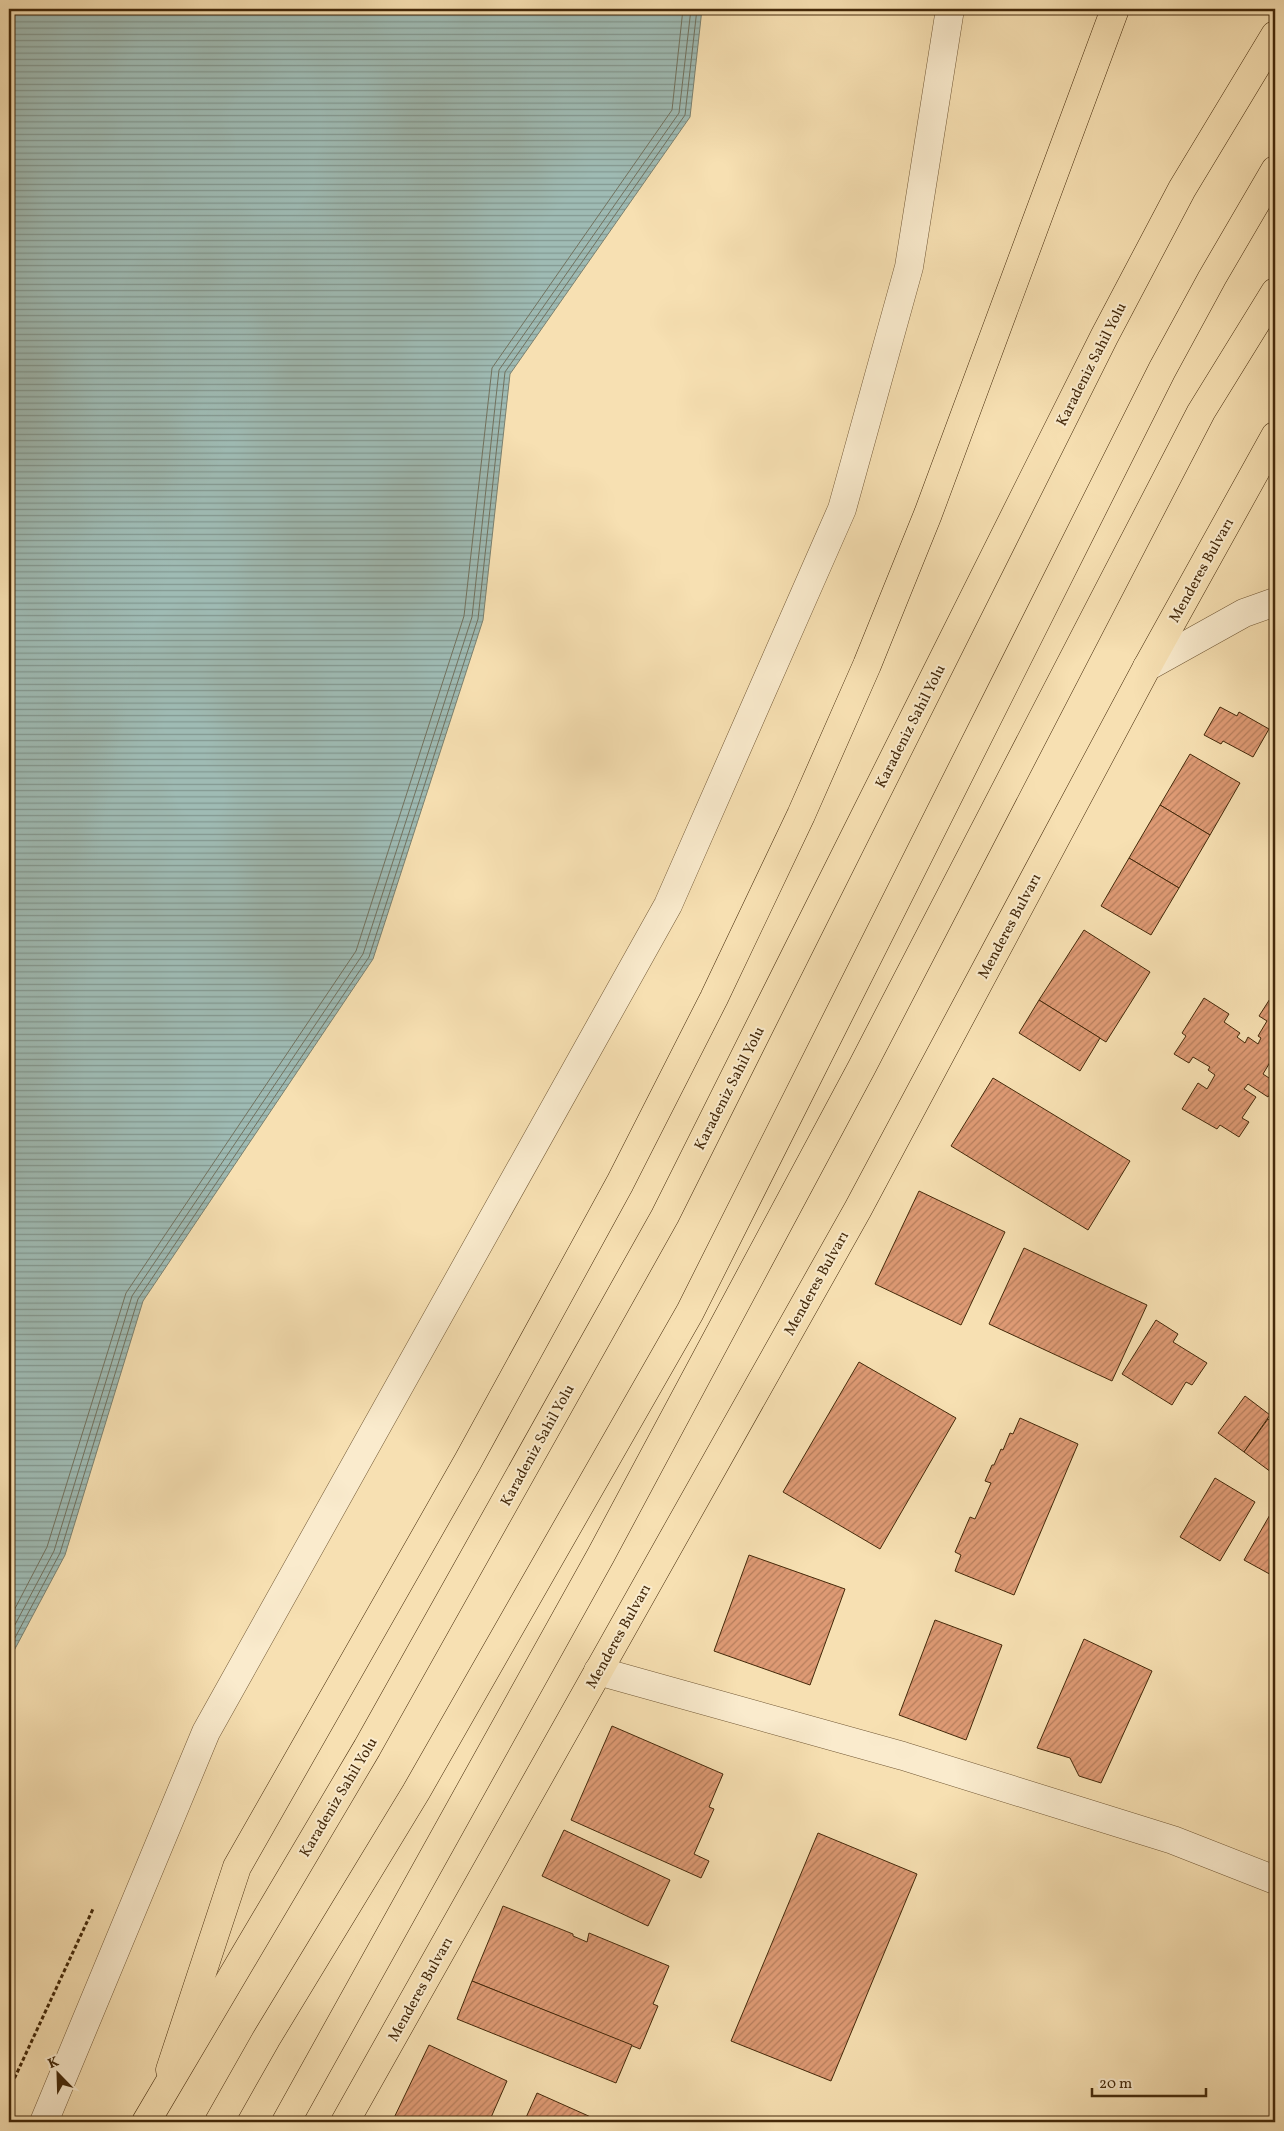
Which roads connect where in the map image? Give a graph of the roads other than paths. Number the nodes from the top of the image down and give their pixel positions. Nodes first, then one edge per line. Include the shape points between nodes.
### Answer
1 (950, 9) edge
2 (1115, 9) edge
3 (1275, 35) edge
4 (1275, 170) edge
5 (1275, 292) edge
6 (1275, 436) edge
7 (1275, 602) edge
8 (1147, 667) junction
9 (598, 1671) junction
10 (1275, 1880) edge
11 (163, 2092) junction
12 (44, 2122) edge
13 (146, 2122) edge
14 (219, 2122) edge
15 (286, 2122) edge
16 (345, 2122) edge

1 - 12 street via 909,267 842,509 668,905 206,1732
2 - 11 main road via 928,514 801,816 620,1183 468,1461 237,1868
3 - 11 main road, Karadeniz Sahil Yolu via 1182,189 1104,337 665,1216 367,1748
4 - 14 main road via 1162,370 690,1312 416,1792
5 - 15 main road via 1201,412 871,1049 601,1555
6 - 8 main road, Menderes Bulvarı
7 - 8 street via 1244,613
8 - 9 main road, Menderes Bulvarı via 858,1209
9 - 10 street via 912,1759 1173,1840
9 - 16 main road, Menderes Bulvarı
11 - 13 main road, Karadeniz Sahil Yolu

